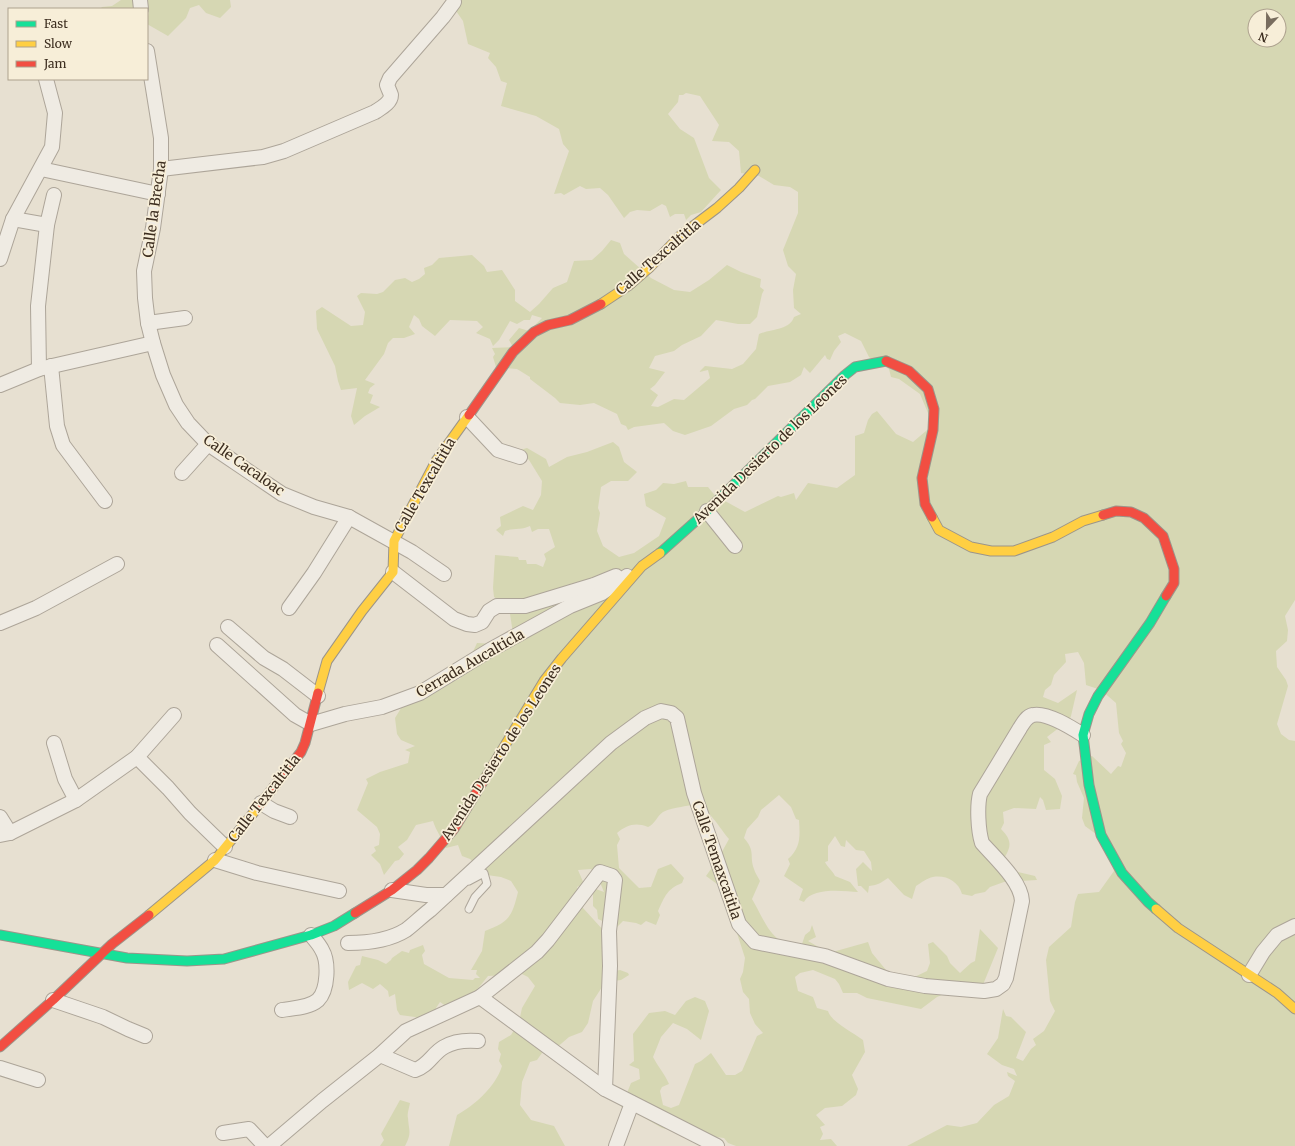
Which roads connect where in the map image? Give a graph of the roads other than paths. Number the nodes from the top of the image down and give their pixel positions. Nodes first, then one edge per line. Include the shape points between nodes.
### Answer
1 (454, 2) dead end
2 (148, 57) edge
3 (46, 80) edge
4 (41, 169) junction
5 (161, 169) junction
6 (755, 170) dead end
7 (158, 194) junction
8 (54, 195) dead end
9 (14, 219) junction
10 (47, 225) junction
11 (0, 259) edge
12 (184, 318) dead end
13 (148, 322) junction
14 (154, 343) junction
15 (45, 368) junction
16 (0, 383) edge
17 (467, 417) junction
18 (208, 444) junction
19 (520, 457) dead end
20 (182, 473) dead end
21 (105, 501) dead end
22 (707, 511) junction
23 (349, 517) junction
24 (394, 541) junction
25 (735, 546) dead end
26 (117, 564) dead end
27 (642, 566) junction
28 (393, 572) junction
29 (444, 574) dead end
30 (289, 608) dead end
31 (0, 624) edge
32 (228, 627) dead end
33 (217, 645) dead end
34 (318, 696) junction
35 (174, 715) dead end
36 (311, 724) junction
37 (1083, 735) junction
38 (54, 743) dead end
39 (137, 757) junction
40 (76, 800) junction
41 (261, 803) junction
42 (0, 817) edge
43 (290, 817) dead end
44 (5, 834) edge
45 (225, 847) junction
46 (215, 860) junction
47 (392, 890) junction
48 (339, 891) dead end
49 (446, 895) junction
50 (469, 908) dead end
51 (1295, 926) edge
52 (0, 935) edge
53 (311, 935) junction
54 (348, 943) dead end
55 (102, 953) junction
56 (1249, 975) junction
57 (480, 997) junction
58 (53, 1000) junction
59 (1295, 1009) edge
60 (282, 1010) dead end
61 (145, 1036) dead end
62 (478, 1041) dead end
63 (0, 1047) edge
64 (380, 1055) junction
65 (0, 1068) edge
66 (38, 1080) dead end
67 (605, 1089) junction
68 (632, 1103) junction
69 (224, 1133) dead end
70 (265, 1146) edge
71 (269, 1146) edge
72 (616, 1146) edge
73 (717, 1146) edge

1 - 5 street via 390,78 387,85 391,95 384,106 376,112 284,151 263,157
2 - 5 street, Calle la Brecha via 161,138
3 - 4 street via 55,113 52,147
4 - 7 street
4 - 9 street
5 - 7 street, Calle la Brecha
6 - 17 street, Calle Texcaltitla via 740,188 680,236 628,286 570,320 548,325 534,332 513,352
7 - 13 street, Calle la Brecha via 144,271
8 - 10 street
9 - 10 street
9 - 11 street
10 - 15 street via 38,306
12 - 13 street
13 - 14 street, Calle la Brecha
14 - 15 street
14 - 18 street, Calle Cacaloac via 163,375 176,405 188,424
15 - 16 street
15 - 21 street via 63,445
17 - 19 street via 498,450
17 - 24 street, Calle Texcaltitla via 436,461
18 - 20 street
18 - 23 street, Calle Cacaloac via 282,494
22 - 25 street
22 - 27 street, Avenida Desierto de los Leones via 656,557
22 - 37 street, Avenida Desierto de los Leones via 812,406 855,367 887,361 909,371 928,389 934,409 933,430 922,478 925,504 939,530 971,547 991,551 1014,551 1052,537 1083,521 1116,511 1131,512 1144,518 1163,536 1174,569 1174,583 1150,624 1098,696
23 - 24 street, Calle Cacaloac
23 - 30 street via 314,574
24 - 28 street, Calle Texcaltitla
24 - 29 street, Calle Cacaloac
26 - 31 street via 36,608
27 - 28 street via 594,586 525,606 497,606 489,611 482,622 475,625 454,619
27 - 36 street, Cerrada Aucalticla via 602,593 570,606 490,650 420,693 382,707
27 - 47 street, Avenida Desierto de los Leones via 544,681 454,829 417,870
28 - 34 street, Calle Texcaltitla via 327,661
32 - 34 street via 264,658
33 - 36 street via 295,715
34 - 36 street, Calle Texcaltitla
35 - 39 street
36 - 41 street, Calle Texcaltitla via 301,752
37 - 49 street, Calle Temaxcatitla via 1052,719 1032,715 1020,728 980,794 978,800 982,843 1015,882 1022,896 1009,970 1003,984 996,989 984,991 925,986 888,979 825,956 755,942 739,924 694,793 677,718 671,713 661,712 645,718 611,743
37 - 56 street, Avenida Desierto de los Leones via 1089,785 1101,835 1122,873 1148,902 1178,928
38 - 40 street via 65,779
39 - 40 street
39 - 45 street
40 - 44 street
41 - 43 street
41 - 45 street, Calle Texcaltitla
42 - 44 street
45 - 46 street, Calle Texcaltitla
46 - 48 street via 257,873
46 - 55 street, Calle Texcaltitla
47 - 49 street
47 - 53 street, Avenida Desierto de los Leones via 334,926
49 - 50 lane via 456,893 472,879 484,873 487,884
49 - 54 street, Calle Temaxcatitla via 405,930 365,943
51 - 56 street via 1277,935
52 - 55 street, Avenida Desierto de los Leones
53 - 55 street, Avenida Desierto de los Leones via 224,959 147,960
53 - 60 street via 323,950 326,969 324,991 317,1000 304,1006
55 - 58 street, Calle Texcaltitla
56 - 59 street, Avenida Desierto de los Leones via 1277,993
57 - 64 street via 406,1031
57 - 67 street
57 - 67 street via 548,940 598,873 612,876 615,880 609,931
58 - 61 street
58 - 63 street, Calle Texcaltitla
62 - 64 street via 467,1040 444,1047 415,1070
64 - 71 street
65 - 66 street
67 - 68 street
68 - 72 street
68 - 73 street
69 - 70 street via 249,1129

